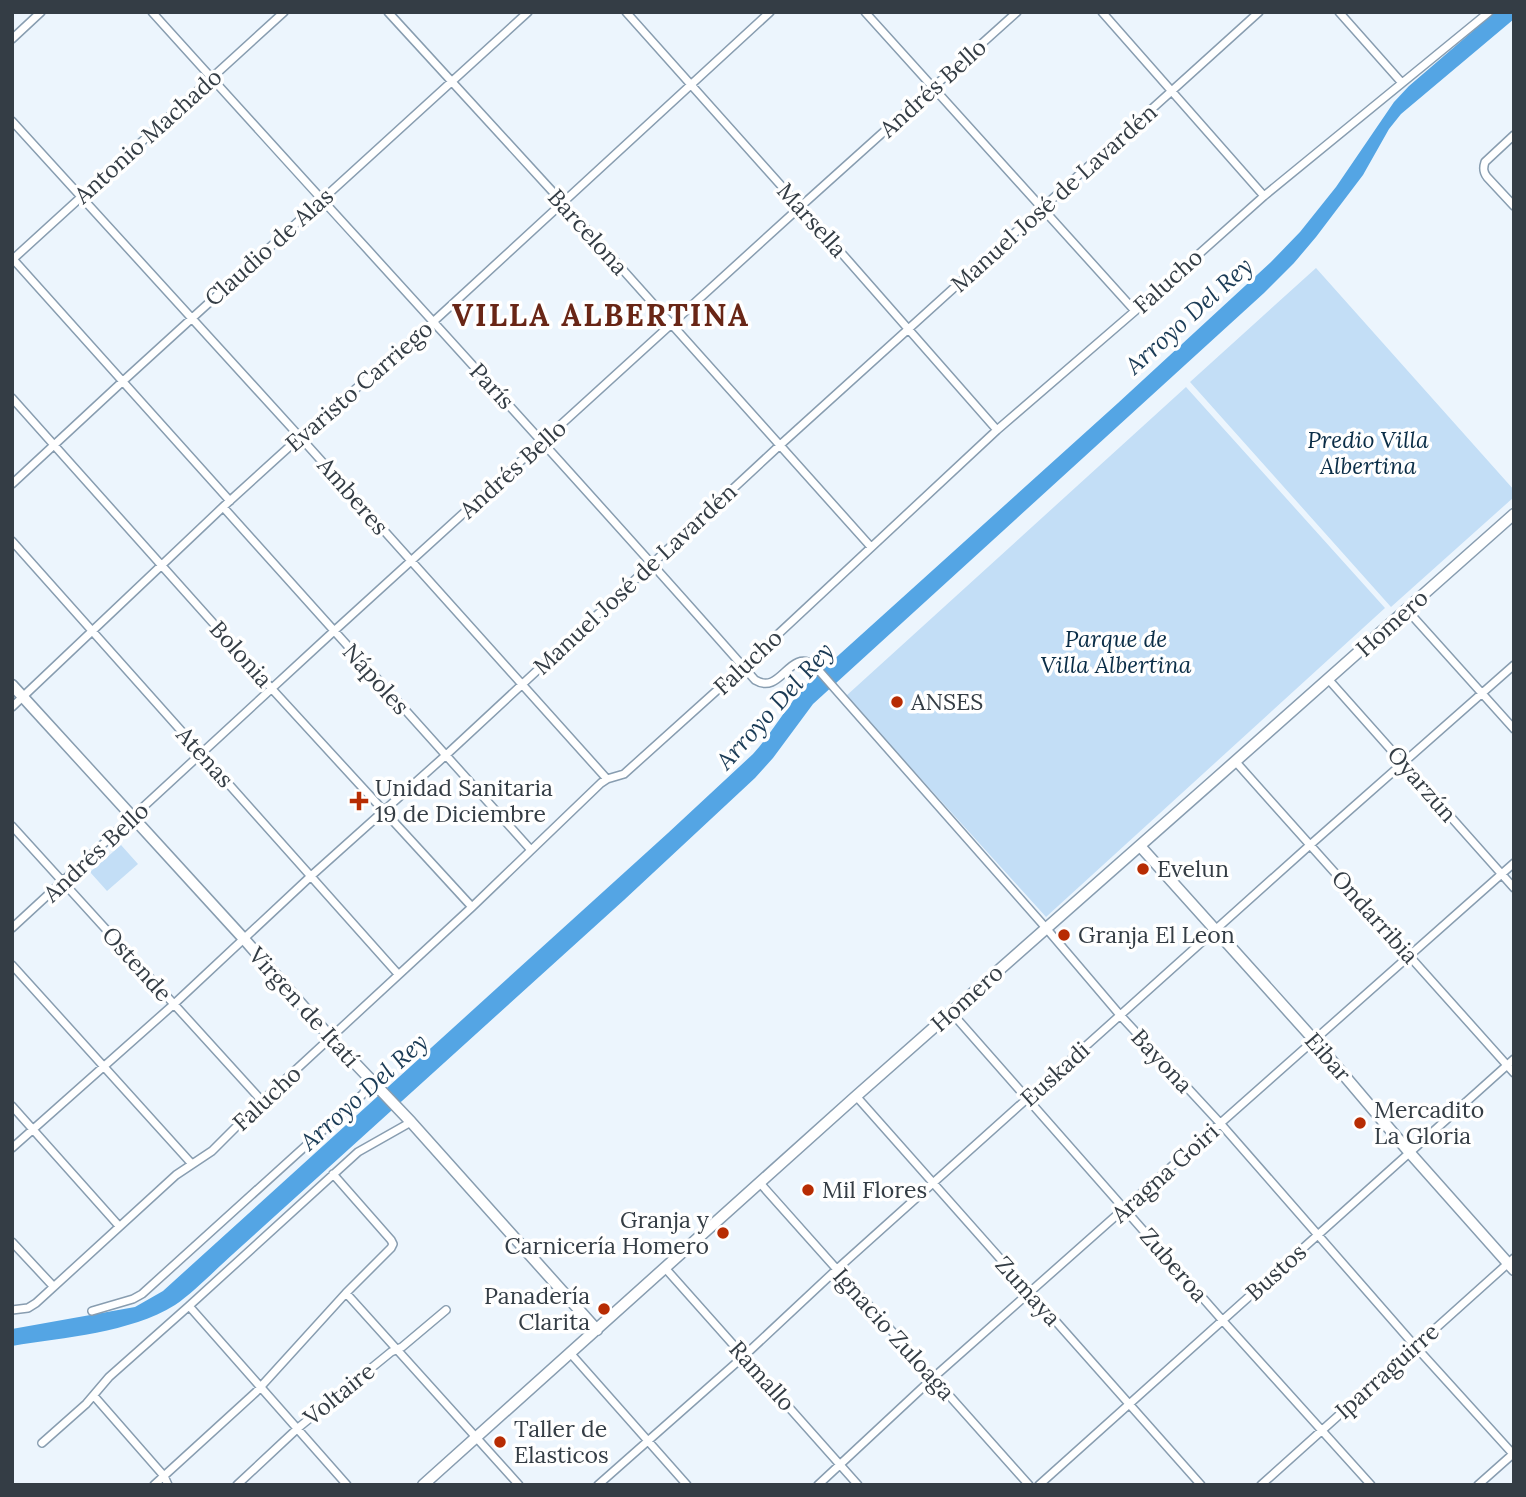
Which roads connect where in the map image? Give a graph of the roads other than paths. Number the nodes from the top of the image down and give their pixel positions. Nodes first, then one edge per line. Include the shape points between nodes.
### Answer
1 (41, 12) edge
2 (152, 12) edge
3 (284, 12) edge
4 (388, 12) edge
5 (528, 12) edge
6 (626, 12) edge
7 (770, 12) edge
8 (865, 12) edge
9 (1017, 12) edge
10 (1102, 12) edge
11 (1259, 12) edge
12 (1339, 12) edge
13 (1489, 12) edge
14 (12, 39) edge
15 (212, 78) junction
16 (451, 81) junction
17 (1402, 83) junction
18 (691, 84) junction
19 (934, 88) junction
20 (1172, 91) junction
21 (12, 121) edge
22 (1514, 135) edge
23 (81, 195) junction
24 (1264, 196) junction
25 (322, 200) junction
26 (563, 203) junction
27 (1514, 206) edge
28 (800, 207) junction
29 (1042, 207) junction
30 (12, 259) edge
31 (1135, 311) junction
32 (192, 317) junction
33 (433, 322) junction
34 (671, 326) junction
35 (909, 329) junction
36 (122, 382) junction
37 (12, 398) edge
38 (997, 430) junction
39 (300, 436) junction
40 (543, 441) junction
41 (54, 445) junction
42 (779, 446) junction
43 (12, 484) edge
44 (227, 504) junction
45 (1514, 514) edge
46 (12, 541) edge
47 (871, 547) junction
48 (411, 562) junction
49 (652, 563) junction
50 (161, 566) junction
51 (1407, 610) junction
52 (93, 631) junction
53 (334, 631) junction
54 (814, 665) joint
55 (1514, 665) edge
56 (744, 666) junction
57 (1329, 680) junction
58 (12, 685) edge
59 (522, 685) junction
60 (272, 689) junction
61 (1481, 694) junction
62 (23, 697) junction
63 (12, 707) edge
64 (1514, 729) edge
65 (202, 754) junction
66 (445, 756) junction
67 (1235, 761) junction
68 (1403, 763) junction
69 (607, 779) junction
70 (384, 810) junction
71 (132, 819) junction
72 (12, 826) edge
73 (1310, 845) junction
74 (1140, 846) junction
75 (531, 850) junction
76 (1514, 863) edge
77 (1502, 874) junction
78 (311, 876) junction
79 (63, 883) junction
80 (1514, 888) edge
81 (472, 907) junction
82 (12, 928) edge
83 (1046, 928) junction
84 (1216, 930) junction
85 (244, 940) junction
86 (1410, 955) junction
87 (12, 965) edge
88 (398, 974) junction
89 (173, 1004) junction
90 (951, 1012) junction
91 (1120, 1015) junction
92 (331, 1038) junction
93 (1315, 1041) junction
94 (1514, 1059) edge
95 (1507, 1065) junction
96 (104, 1067) junction
97 (1514, 1073) edge
98 (373, 1084) junction
99 (856, 1096) junction
100 (1028, 1099) junction
101 (262, 1101) junction
102 (12, 1106) edge
103 (407, 1119) junction
104 (1220, 1123) junction
105 (34, 1130) junction
106 (12, 1148) edge
107 (1410, 1153) junction
108 (191, 1163) junction
109 (334, 1174) junction
110 (759, 1182) junction
111 (933, 1184) junction
112 (1125, 1208) junction
113 (120, 1226) junction
114 (1318, 1234) junction
115 (12, 1242) edge
116 (1512, 1263) edge
117 (665, 1268) junction
118 (836, 1270) junction
119 (53, 1286) junction
120 (346, 1293) junction
121 (1030, 1293) junction
122 (189, 1306) junction
123 (12, 1310) edge
124 (92, 1311) dead end
125 (446, 1311) dead end
126 (1223, 1321) junction
127 (597, 1330) junction
128 (1415, 1346) junction
129 (396, 1350) junction
130 (571, 1353) junction
131 (744, 1356) junction
132 (934, 1377) junction
133 (261, 1386) junction
134 (94, 1396) junction
135 (1129, 1403) junction
136 (298, 1429) junction
137 (1322, 1430) junction
138 (477, 1437) junction
139 (648, 1440) junction
140 (41, 1443) dead end
141 (1512, 1458) edge
142 (840, 1464) junction
143 (164, 1476) junction
144 (155, 1485) edge
145 (167, 1485) edge
146 (237, 1485) edge
147 (347, 1485) edge
148 (423, 1485) edge
149 (519, 1485) edge
150 (598, 1485) edge
151 (687, 1485) edge
152 (818, 1485) edge
153 (858, 1485) edge
154 (1028, 1485) edge
155 (1038, 1485) edge
156 (1201, 1485) edge
157 (1261, 1485) edge
158 (1371, 1485) edge
159 (1478, 1485) edge

1 - 14 street
2 - 15 street, París
3 - 15 street, Antonio Machado
4 - 16 street, Barcelona
5 - 16 street, Claudio de Alas
6 - 18 street, Marsella
7 - 18 street, Evaristo Carriego
8 - 19 street
9 - 19 street, Andrés Bello
10 - 20 street
11 - 20 street, Manuel José de Lavardén
12 - 17 street
13 - 17 street, Falucho
15 - 23 street, Antonio Machado
15 - 25 street, París
16 - 25 street, Claudio de Alas
16 - 26 street, Barcelona
17 - 24 street, Falucho
18 - 26 street, Evaristo Carriego
18 - 28 street, Marsella
19 - 28 street, Andrés Bello
19 - 29 street
20 - 24 street
20 - 29 street, Manuel José de Lavardén
21 - 23 street, Amberes
22 - 27 street via 1483,168
23 - 30 street, Antonio Machado
23 - 32 street, Amberes
24 - 31 street, Falucho
25 - 32 street, Claudio de Alas
25 - 33 street, París
26 - 33 street, Evaristo Carriego
26 - 34 street, Barcelona
28 - 34 street, Andrés Bello
28 - 35 street, Marsella
29 - 31 street
29 - 35 street, Manuel José de Lavardén
30 - 36 street, Nápoles
31 - 38 street, Falucho
32 - 36 street, Claudio de Alas
32 - 39 street, Amberes
33 - 39 street, Evaristo Carriego
33 - 40 street, París
34 - 40 street, Andrés Bello
34 - 42 street, Barcelona
35 - 38 street, Marsella
35 - 42 street, Manuel José de Lavardén
36 - 41 street, Claudio de Alas
36 - 44 street, Nápoles
37 - 41 street, Bolonia
38 - 47 street, Falucho
39 - 44 street, Evaristo Carriego
39 - 48 street, Amberes
40 - 48 street, Andrés Bello
40 - 49 street, París
41 - 43 street, Claudio de Alas
41 - 50 street, Bolonia
42 - 47 street, Barcelona
42 - 49 street, Manuel José de Lavardén
44 - 50 street, Evaristo Carriego
44 - 53 street, Nápoles
45 - 51 main road, Homero
46 - 52 street, Atenas
47 - 56 street, Falucho
48 - 53 street, Andrés Bello
48 - 59 street, Amberes
49 - 56 street, París
49 - 59 street, Manuel José de Lavardén
50 - 52 street, Evaristo Carriego
50 - 60 street, Bolonia
51 - 57 main road, Homero
51 - 61 street
52 - 62 street, Evaristo Carriego
52 - 65 street, Atenas
53 - 60 street, Andrés Bello
53 - 66 street, Nápoles
54 - 56 street, París via 802,660 767,683 755,680
54 - 83 street, Bayona
55 - 61 street, Euskadi
56 - 69 street, Falucho via 624,774
57 - 67 main road, Homero
57 - 68 street, Oyarzún
58 - 62 main road, Virgen de Itatí
59 - 66 street, Manuel José de Lavardén
59 - 69 street, Amberes
60 - 65 street, Andrés Bello
60 - 70 street, Bolonia
61 - 64 street
61 - 68 street, Euskadi
62 - 63 street, Evaristo Carriego
62 - 71 main road, Virgen de Itatí
65 - 71 street, Andrés Bello
65 - 78 street, Atenas
66 - 70 street, Manuel José de Lavardén
66 - 75 street, Nápoles
67 - 73 street, Ondarribia
67 - 74 main road, Homero
68 - 73 street, Euskadi
68 - 77 street, Oyarzún
69 - 75 street, Falucho
70 - 78 street, Manuel José de Lavardén
70 - 81 street, Bolonia
71 - 79 street, Andrés Bello
71 - 85 main road, Virgen de Itatí
72 - 79 street, Ostende
73 - 84 street, Euskadi
73 - 86 street, Ondarribia
74 - 83 main road, Homero
74 - 84 main road, Eibar
75 - 81 street, Falucho
76 - 77 street, Aragna Goiri
77 - 80 street, Oyarzún
77 - 86 street, Aragna Goiri
78 - 85 street, Manuel José de Lavardén
78 - 88 street, Atenas
79 - 82 street, Andrés Bello
79 - 89 street, Ostende
81 - 88 street, Falucho
83 - 90 main road, Homero
83 - 91 street, Bayona
84 - 91 street, Euskadi
84 - 93 main road, Eibar
85 - 89 street, Manuel José de Lavardén
85 - 92 main road, Virgen de Itatí
86 - 93 street, Aragna Goiri
86 - 95 street, Ondarribia
87 - 96 street
88 - 92 street, Falucho
89 - 96 street, Manuel José de Lavardén
89 - 101 street, Ostende
90 - 99 main road, Homero
90 - 100 street, Zuberoa
91 - 100 street, Euskadi
91 - 104 street, Bayona
92 - 98 main road, Virgen de Itatí
92 - 101 street, Falucho
93 - 104 street, Aragna Goiri
93 - 107 main road, Eibar
94 - 95 street, Bustos
95 - 97 street, Ondarribia
95 - 107 street, Bustos
96 - 105 street, Manuel José de Lavardén
96 - 108 street
98 - 103 main road, Virgen de Itatí
98 - 124 street via 142,1294
99 - 110 main road, Homero
99 - 111 street, Zumaya
100 - 111 street, Euskadi
100 - 112 street, Zuberoa
101 - 108 street, Falucho via 212,1151
102 - 105 street
103 - 109 street
103 - 127 main road, Virgen de Itatí
104 - 112 street, Aragna Goiri
104 - 114 street, Bayona
105 - 106 street, Manuel José de Lavardén
105 - 113 street
107 - 114 street, Bustos
107 - 116 main road, Eibar
108 - 113 street, Falucho
109 - 120 street via 393,1244
109 - 122 street
110 - 117 main road, Homero
110 - 118 street, Ignacio Zuloaga
111 - 118 street, Euskadi
111 - 121 street, Zumaya
112 - 121 street, Aragna Goiri
112 - 126 street, Zuberoa
113 - 119 street, Falucho
114 - 126 street, Bustos
114 - 128 street, Bayona
115 - 119 street
116 - 128 street, Iparraguirre
117 - 127 main road, Homero
117 - 131 street, Ramallo
118 - 131 street, Euskadi
118 - 132 street, Ignacio Zuloaga
119 - 123 street, Falucho via 29,1308
120 - 129 street
120 - 133 street
121 - 132 street, Aragna Goiri
121 - 135 street, Zumaya
122 - 133 street
122 - 134 street
125 - 129 street, Voltaire
126 - 135 street, Bustos
126 - 137 street, Zuberoa
127 - 130 main road, Homero
128 - 137 street, Iparraguirre
128 - 141 street, Bayona
129 - 136 street, Voltaire
129 - 138 street
130 - 138 main road, Homero
130 - 139 street
131 - 139 street, Euskadi
131 - 142 street, Ramallo
132 - 142 street, Aragna Goiri
132 - 154 street, Ignacio Zuloaga
133 - 136 street
133 - 143 street
134 - 140 street
134 - 143 street
135 - 155 street, Bustos
135 - 156 street, Zumaya
136 - 146 street, Voltaire
136 - 147 street
137 - 157 street, Iparraguirre
137 - 158 street, Zuberoa
138 - 148 main road, Homero
138 - 149 street
139 - 150 street, Euskadi
139 - 151 street
141 - 159 street
142 - 152 street, Aragna Goiri
142 - 153 street, Ramallo
143 - 144 street
143 - 145 street

